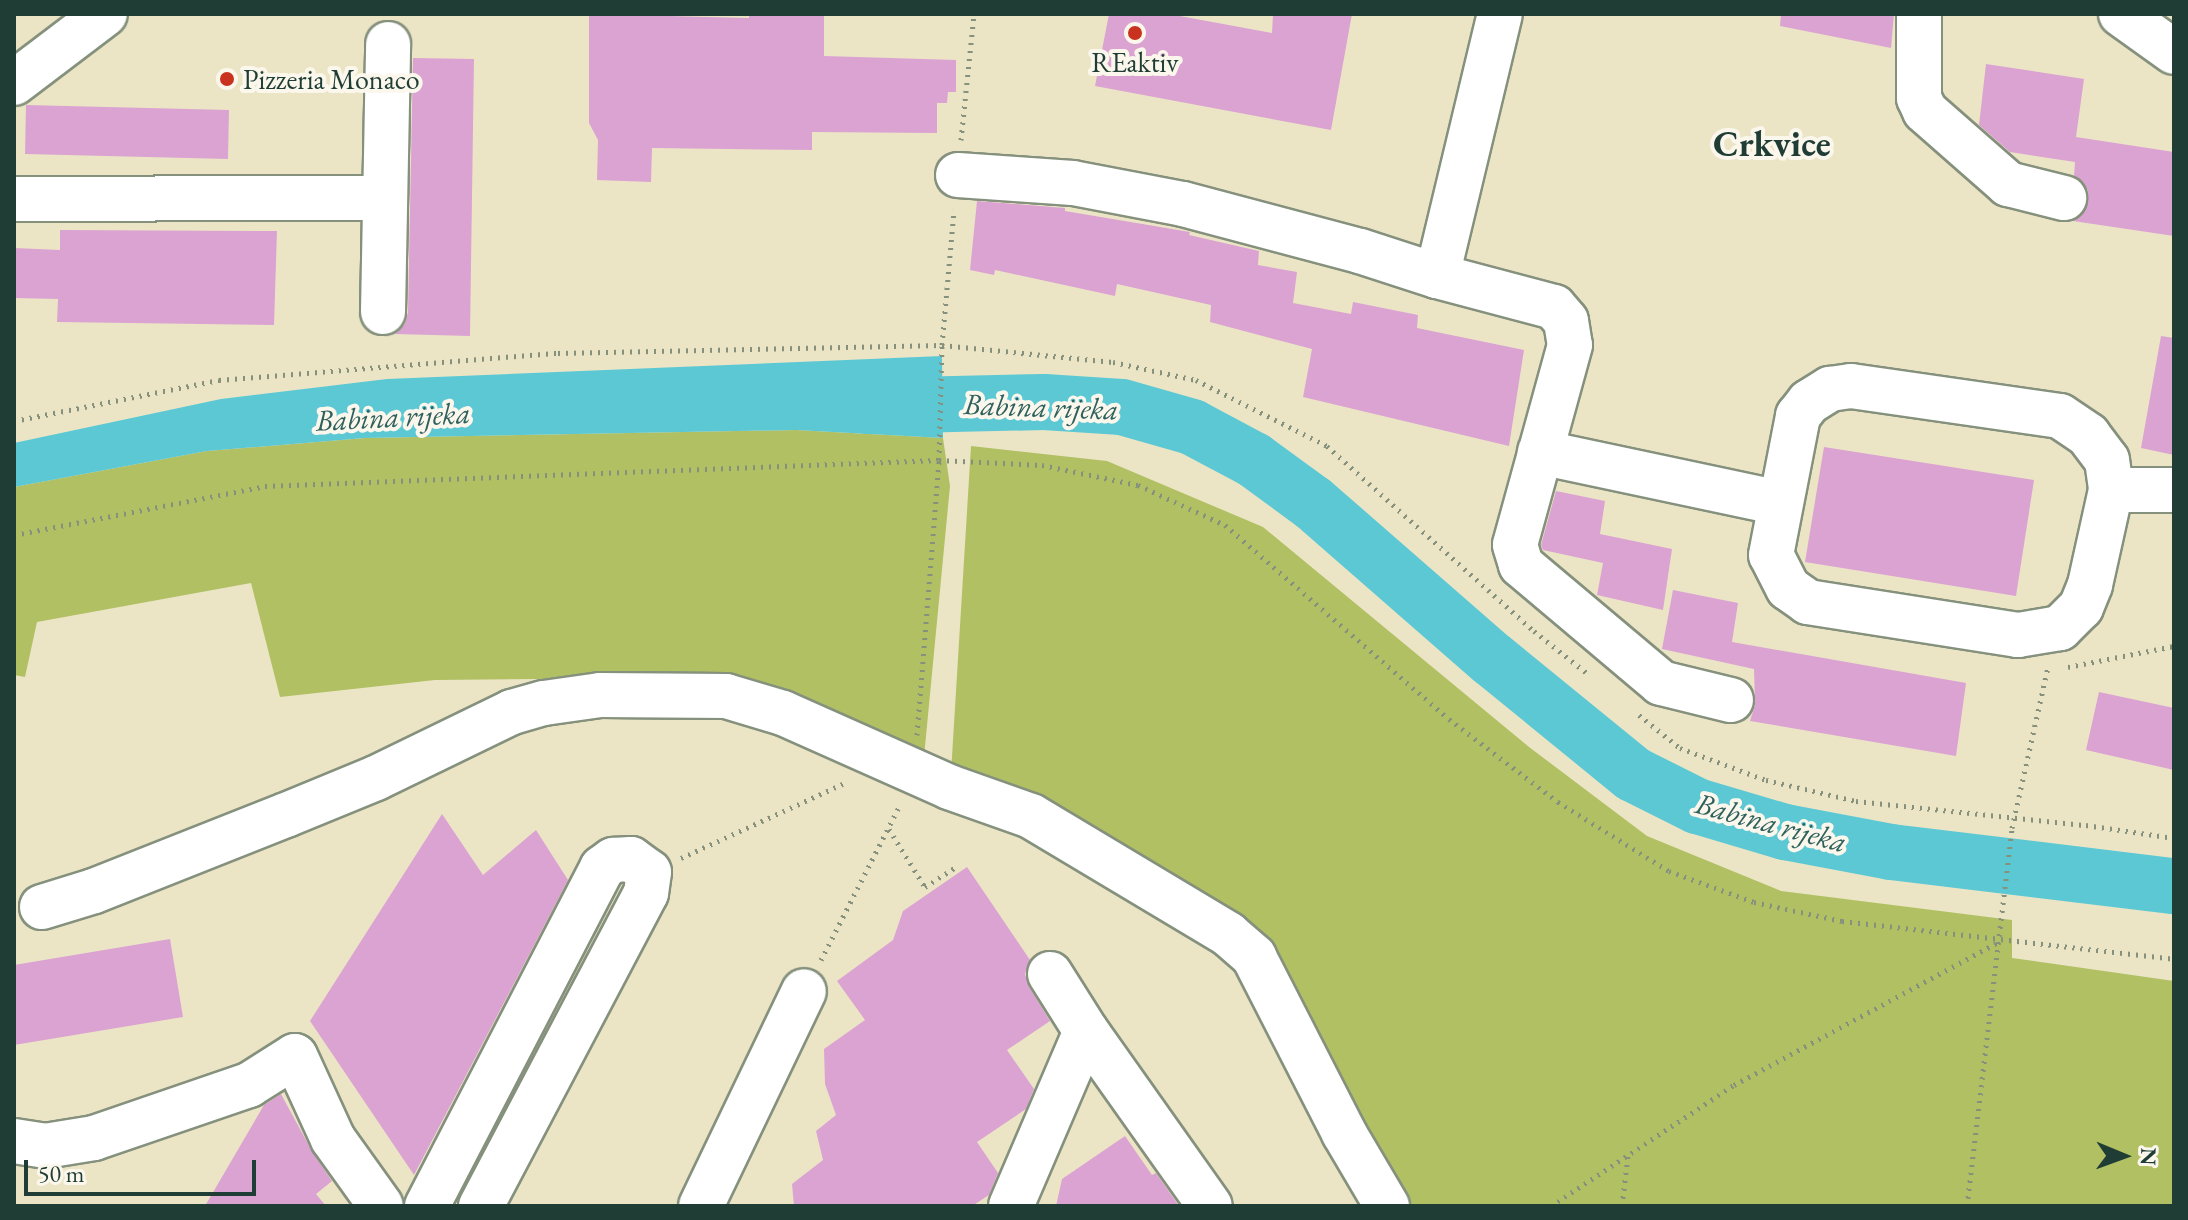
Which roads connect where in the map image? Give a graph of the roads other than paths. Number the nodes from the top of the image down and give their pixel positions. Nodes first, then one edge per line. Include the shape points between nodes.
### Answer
1 (105, 14) edge
2 (1500, 14) edge
3 (1919, 14) edge
4 (2121, 14) edge
5 (388, 44) dead end
6 (2174, 52) edge
7 (14, 83) edge
8 (958, 175) dead end
9 (385, 198) junction
10 (2064, 198) dead end
11 (14, 199) edge
12 (1437, 276) junction
13 (383, 312) dead end
14 (1540, 452) junction
15 (2111, 490) junction
16 (2174, 490) edge
17 (1779, 503) junction
18 (1731, 700) dead end
19 (42, 907) dead end
20 (1050, 974) dead end
21 (804, 991) road end
22 (1086, 1031) junction
23 (14, 1141) edge
24 (381, 1206) edge
25 (427, 1206) edge
26 (481, 1206) edge
27 (701, 1206) edge
28 (1011, 1206) edge
29 (1210, 1206) edge
30 (1387, 1206) edge

1 - 7 main road
2 - 12 main road
3 - 10 main road via 1919,98 1925,111 2008,184
4 - 6 main road
5 - 9 main road
8 - 12 main road via 1073,183 1183,204
9 - 11 main road
9 - 13 main road
12 - 14 main road via 1554,307 1566,321 1570,345
14 - 17 main road
14 - 18 main road via 1515,545 1521,565 1661,683
15 - 16 main road
15 - 17 main road via 2107,460 2088,435 2060,416 1851,386 1830,389 1798,416
15 - 17 main road via 2081,607 2060,628 2018,635 1808,602 1788,588 1771,555
19 - 30 main road via 376,778 512,712 600,695 726,696 783,713 1031,816 1228,934 1254,957
20 - 22 main road
21 - 27 main road
22 - 28 main road
22 - 29 main road
23 - 24 main road via 45,1146 94,1138 249,1085 295,1056 333,1139
25 - 26 main road via 602,868 613,860 631,859 649,872 646,893

